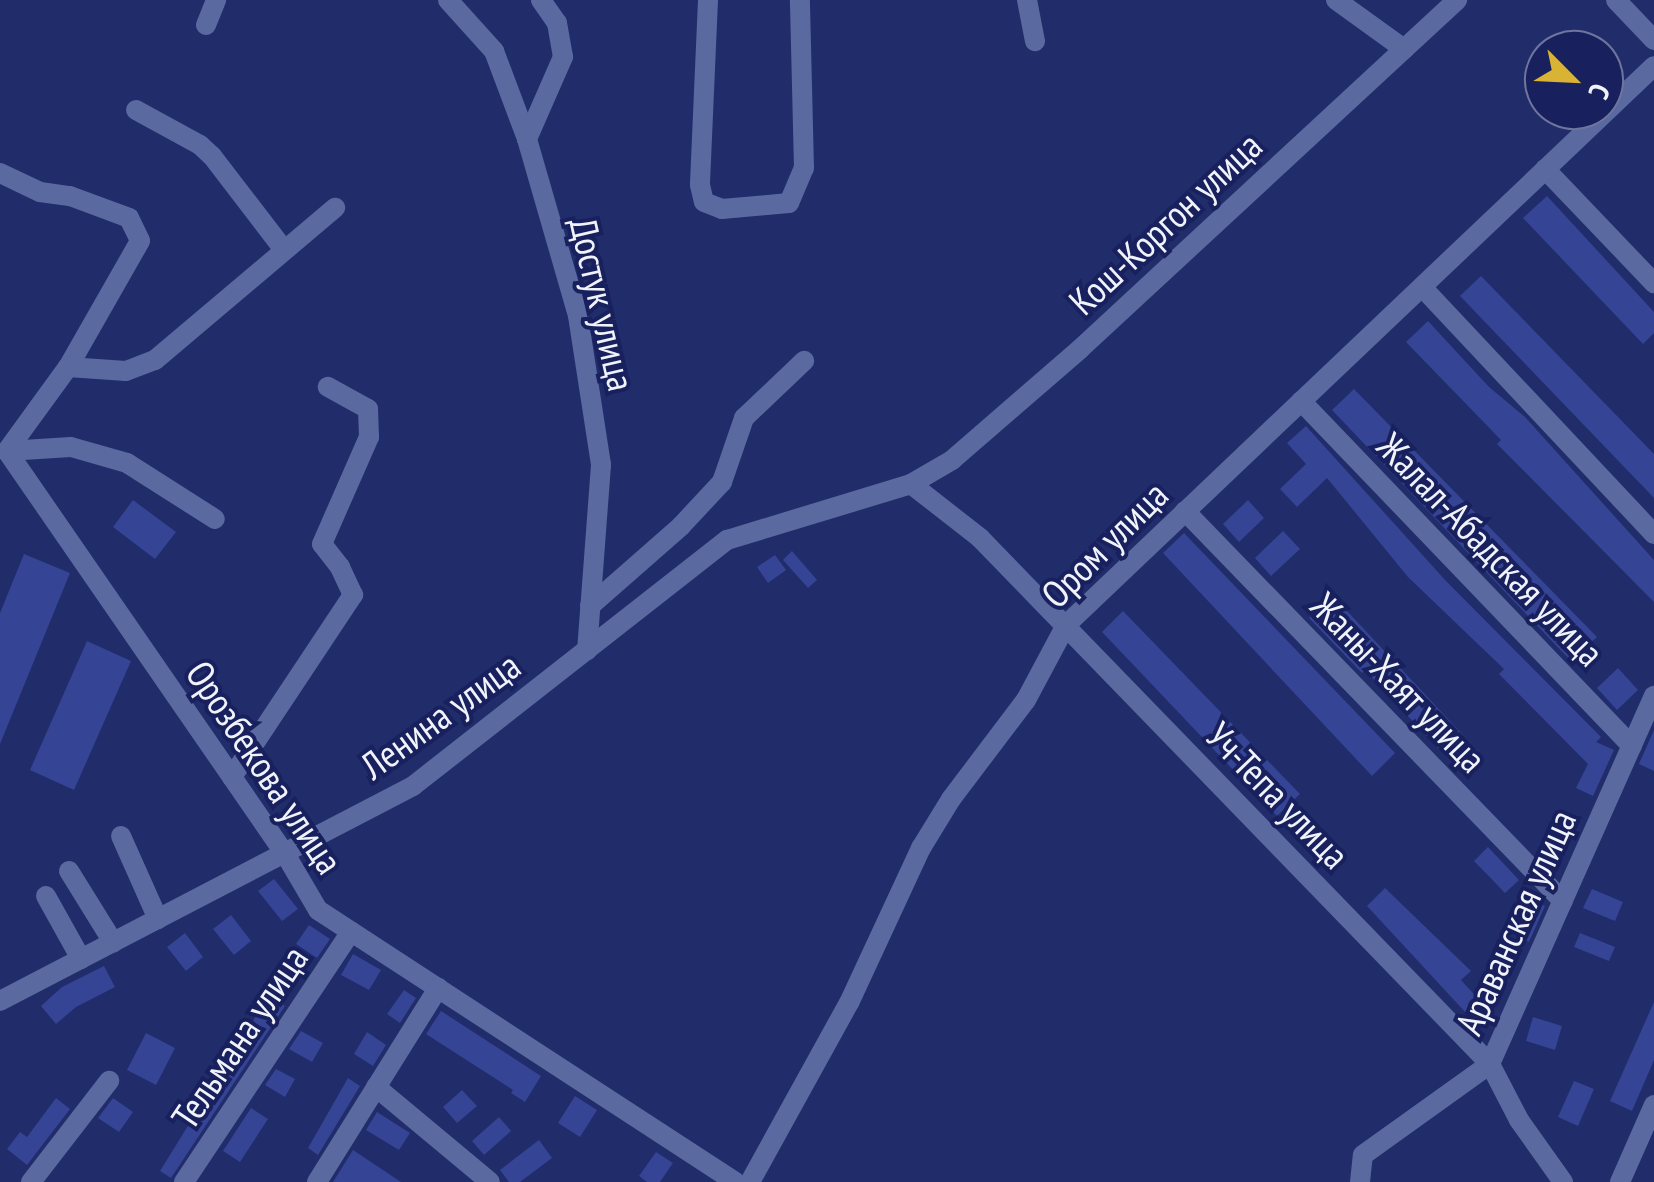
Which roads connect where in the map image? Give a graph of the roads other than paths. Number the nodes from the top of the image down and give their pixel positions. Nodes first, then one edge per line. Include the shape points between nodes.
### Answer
1 (216, 0) edge
2 (448, 0) edge
3 (541, 0) edge
4 (708, 0) edge
5 (800, 0) edge
6 (1027, 0) edge
7 (1336, 0) edge
8 (1456, 0) edge
9 (1616, 0) edge
10 (206, 25) dead end
11 (1654, 40) edge
12 (1035, 41) dead end
13 (1404, 49) junction
14 (1654, 66) edge
15 (136, 110) dead end
16 (527, 138) junction
17 (1545, 169) junction
18 (0, 173) edge
19 (335, 208) dead end
20 (284, 250) junction
21 (1654, 283) edge
22 (1422, 286) junction
23 (804, 361) dead end
24 (68, 367) junction
25 (328, 386) dead end
26 (1300, 401) junction
27 (7, 451) junction
28 (911, 484) junction
29 (1185, 512) junction
30 (215, 519) dead end
31 (1654, 534) edge
32 (590, 606) junction
33 (1066, 624) junction
34 (587, 650) junction
35 (1654, 696) edge
36 (1632, 746) junction
37 (232, 777) junction
38 (121, 836) dead end
39 (284, 852) junction
40 (69, 871) dead end
41 (46, 896) dead end
42 (1562, 901) junction
43 (158, 918) junction
44 (351, 932) junction
45 (114, 942) junction
46 (81, 959) junction
47 (438, 988) junction
48 (0, 1001) edge
49 (1490, 1064) junction
50 (108, 1081) dead end
51 (376, 1087) junction
52 (1654, 1105) edge
53 (713, 1168) junction
54 (31, 1182) edge
55 (184, 1182) edge
56 (317, 1182) edge
57 (490, 1182) edge
58 (696, 1182) edge
59 (735, 1182) edge
60 (750, 1182) edge
61 (1360, 1182) edge
62 (1563, 1182) edge
63 (1620, 1182) edge

1 - 10 street
2 - 16 street, Достук улица via 494,51
3 - 16 street via 557,23 564,57
4 - 5 street via 700,185 704,202 722,209 789,203 804,168
6 - 12 street
7 - 13 street
8 - 13 street, Кош-Коргон улица
9 - 11 street
13 - 28 street, Кош-Коргон улица via 1080,350 952,460
14 - 17 street, Ором улица
15 - 20 street via 212,156
16 - 32 street, Достук улица via 578,316 601,465
17 - 21 street
17 - 22 street, Ором улица
18 - 24 street via 129,218 140,240
19 - 20 street
20 - 24 street via 155,360 126,371
22 - 26 street, Ором улица
22 - 31 street
23 - 32 street via 744,418 722,482
24 - 27 street
25 - 37 street via 368,409 369,437 322,544 352,594
26 - 29 street, Ором улица
26 - 36 street, Жалал-Абадская улица
27 - 30 street via 70,447 127,463
27 - 37 street, Орозбекова улица
28 - 33 street, Уч-Тепа улица via 980,538
28 - 34 street, Ленина улица via 727,540
29 - 33 street, Ором улица
29 - 42 street, Жаны-Хаят улица
32 - 34 street, Достук улица
33 - 49 street, Уч-Тепа улица
33 - 60 street, Ором улица via 1026,700 921,848 849,1002
34 - 39 street, Ленина улица via 413,786
35 - 36 street, Араванская улица
36 - 42 street, Араванская улица
37 - 39 street, Орозбекова улица
38 - 43 street
39 - 43 street, Ленина улица
39 - 44 street, Орозбекова улица via 318,910
40 - 45 street
41 - 46 street
42 - 49 street, Араванская улица
43 - 45 street, Ленина улица
44 - 47 street, Орозбекова улица
44 - 55 street, Тельмана улица
45 - 46 street, Ленина улица
46 - 48 street, Ленина улица
47 - 51 street
47 - 53 street, Орозбекова улица
49 - 61 street, Араванская улица via 1363,1154
49 - 62 street, Уч-Тепа улица
50 - 54 street
51 - 56 street
51 - 57 street
52 - 63 street
53 - 58 street
53 - 59 street, Орозбекова улица

